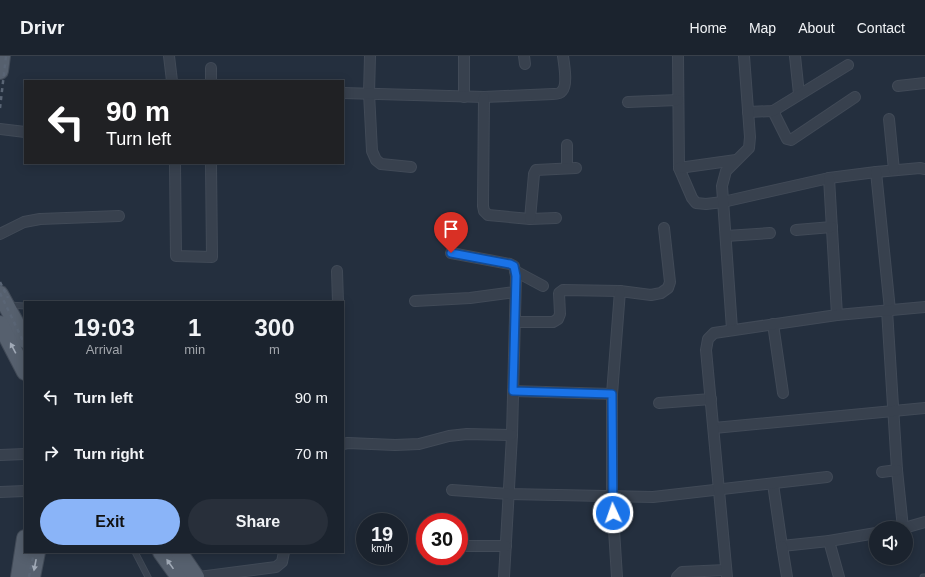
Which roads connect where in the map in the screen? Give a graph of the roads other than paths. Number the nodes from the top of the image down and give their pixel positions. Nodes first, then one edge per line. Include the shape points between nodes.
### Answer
1 (2, 56) edge
2 (169, 56) edge
3 (370, 56) edge
4 (464, 56) edge
5 (563, 56) edge
6 (678, 56) edge
7 (744, 56) edge
8 (796, 56) edge
9 (848, 65) dead end
10 (211, 68) dead end
11 (0, 71) edge
12 (172, 80) edge
13 (211, 80) edge
14 (925, 83) edge
15 (898, 86) dead end
16 (344, 93) edge
17 (369, 93) junction
18 (798, 94) junction
19 (464, 97) junction
20 (484, 97) junction
21 (855, 97) dead end
22 (678, 100) junction
23 (628, 102) dead end
24 (773, 111) junction
25 (748, 112) junction
26 (888, 119) dead end
27 (0, 129) edge
28 (24, 132) edge
29 (567, 145) dead end
30 (736, 160) junction
31 (175, 164) edge
32 (211, 164) edge
33 (411, 167) dead end
34 (679, 168) junction
35 (925, 169) edge
36 (894, 170) junction
37 (876, 172) junction
38 (829, 178) junction
39 (723, 202) junction
40 (119, 216) dead end
41 (530, 218) junction
42 (556, 218) dead end
43 (832, 227) junction
44 (664, 228) dead end
45 (796, 230) dead end
46 (770, 233) dead end
47 (0, 234) edge
48 (726, 236) junction
49 (451, 253) dead end
50 (337, 271) dead end
51 (515, 271) junction
52 (543, 286) dead end
53 (620, 291) junction
54 (515, 292) junction
55 (3, 300) edge
56 (338, 301) edge
57 (415, 301) dead end
58 (24, 306) edge
59 (925, 307) edge
60 (888, 310) junction
61 (837, 316) junction
62 (514, 322) junction
63 (0, 324) edge
64 (773, 324) junction
65 (732, 329) junction
66 (24, 338) edge
67 (24, 370) edge
68 (513, 391) junction
69 (782, 393) dead end
70 (612, 394) junction
71 (711, 399) junction
72 (659, 403) dead end
73 (925, 408) edge
74 (894, 410) junction
75 (714, 428) junction
76 (512, 435) junction
77 (344, 444) edge
78 (24, 454) edge
79 (0, 455) edge
80 (897, 470) junction
81 (882, 472) dead end
82 (827, 477) dead end
83 (774, 484) junction
84 (452, 490) dead end
85 (719, 490) junction
86 (24, 491) edge
87 (0, 492) edge
88 (509, 494) junction
89 (612, 498) junction
90 (902, 521) edge
91 (925, 522) edge
92 (913, 525) edge
93 (869, 534) edge
94 (829, 541) junction
95 (24, 544) edge
96 (468, 546) edge
97 (506, 546) junction
98 (782, 546) junction
99 (37, 553) edge
100 (136, 553) edge
101 (162, 553) edge
102 (180, 553) edge
103 (284, 553) edge
104 (726, 574) edge
105 (19, 577) edge
106 (32, 577) edge
107 (148, 577) edge
108 (179, 577) edge
109 (198, 577) edge
110 (504, 577) edge
111 (617, 577) edge
112 (677, 577) edge
113 (788, 577) edge
114 (839, 577) edge

1 - 11 main road
2 - 12 street
3 - 17 street
4 - 19 street
5 - 20 street via 566,84 560,93
6 - 22 street
7 - 25 street
8 - 18 street
9 - 18 street
10 - 13 street
14 - 15 street
16 - 17 street
17 - 19 street
17 - 33 street via 372,151 376,160 381,164
18 - 24 street
19 - 20 street
20 - 41 street via 484,211 488,215
21 - 24 street via 790,140 787,139
22 - 23 street
22 - 34 street
24 - 25 street
25 - 30 street via 749,148
26 - 36 street
27 - 28 street
29 - 41 street via 572,168 536,170
30 - 34 street
30 - 39 street via 723,178
31 - 32 street via 176,256 212,257
34 - 39 street via 696,203
35 - 36 street
36 - 37 street
37 - 38 street
37 - 60 street
38 - 39 street
38 - 43 street
39 - 48 street
40 - 47 street via 40,218 24,222
41 - 42 street
43 - 45 street
43 - 61 street
44 - 53 street via 670,275 668,288 651,295
46 - 48 street
48 - 65 street
49 - 51 street via 510,264 514,266
50 - 56 street
51 - 52 street
51 - 54 street
53 - 62 street via 563,290 560,293 558,319 553,322
53 - 70 street
54 - 57 street
54 - 62 street
55 - 58 lane
55 - 66 main road
59 - 60 street
60 - 61 street
60 - 74 street
61 - 64 street
62 - 68 street
67 -> 63 main road
64 - 65 street
64 - 69 street
65 - 71 street via 714,332 708,339 706,350
68 - 70 street
68 - 76 street
70 - 89 street
71 - 72 street
71 - 75 street
73 - 74 street
74 - 75 street
74 - 80 street
75 - 85 street
76 - 77 street via 467,434 419,444
76 - 88 street
78 - 79 street
80 - 81 street
80 - 90 street
82 - 83 street
83 - 85 street
83 - 98 street
84 - 88 street
85 - 89 street via 653,497
85 - 104 street
86 - 87 street
88 - 89 street
88 - 97 street
89 - 111 street
91 - 92 street
93 - 94 street
94 - 98 street
94 - 114 street
95 - 105 main road
96 - 97 street
97 - 110 street
98 - 113 street
99 -> 106 main road
100 - 107 lane
108 -> 101 main road
102 - 109 main road
103 - 109 street via 282,562 276,567
104 - 112 street via 682,572

